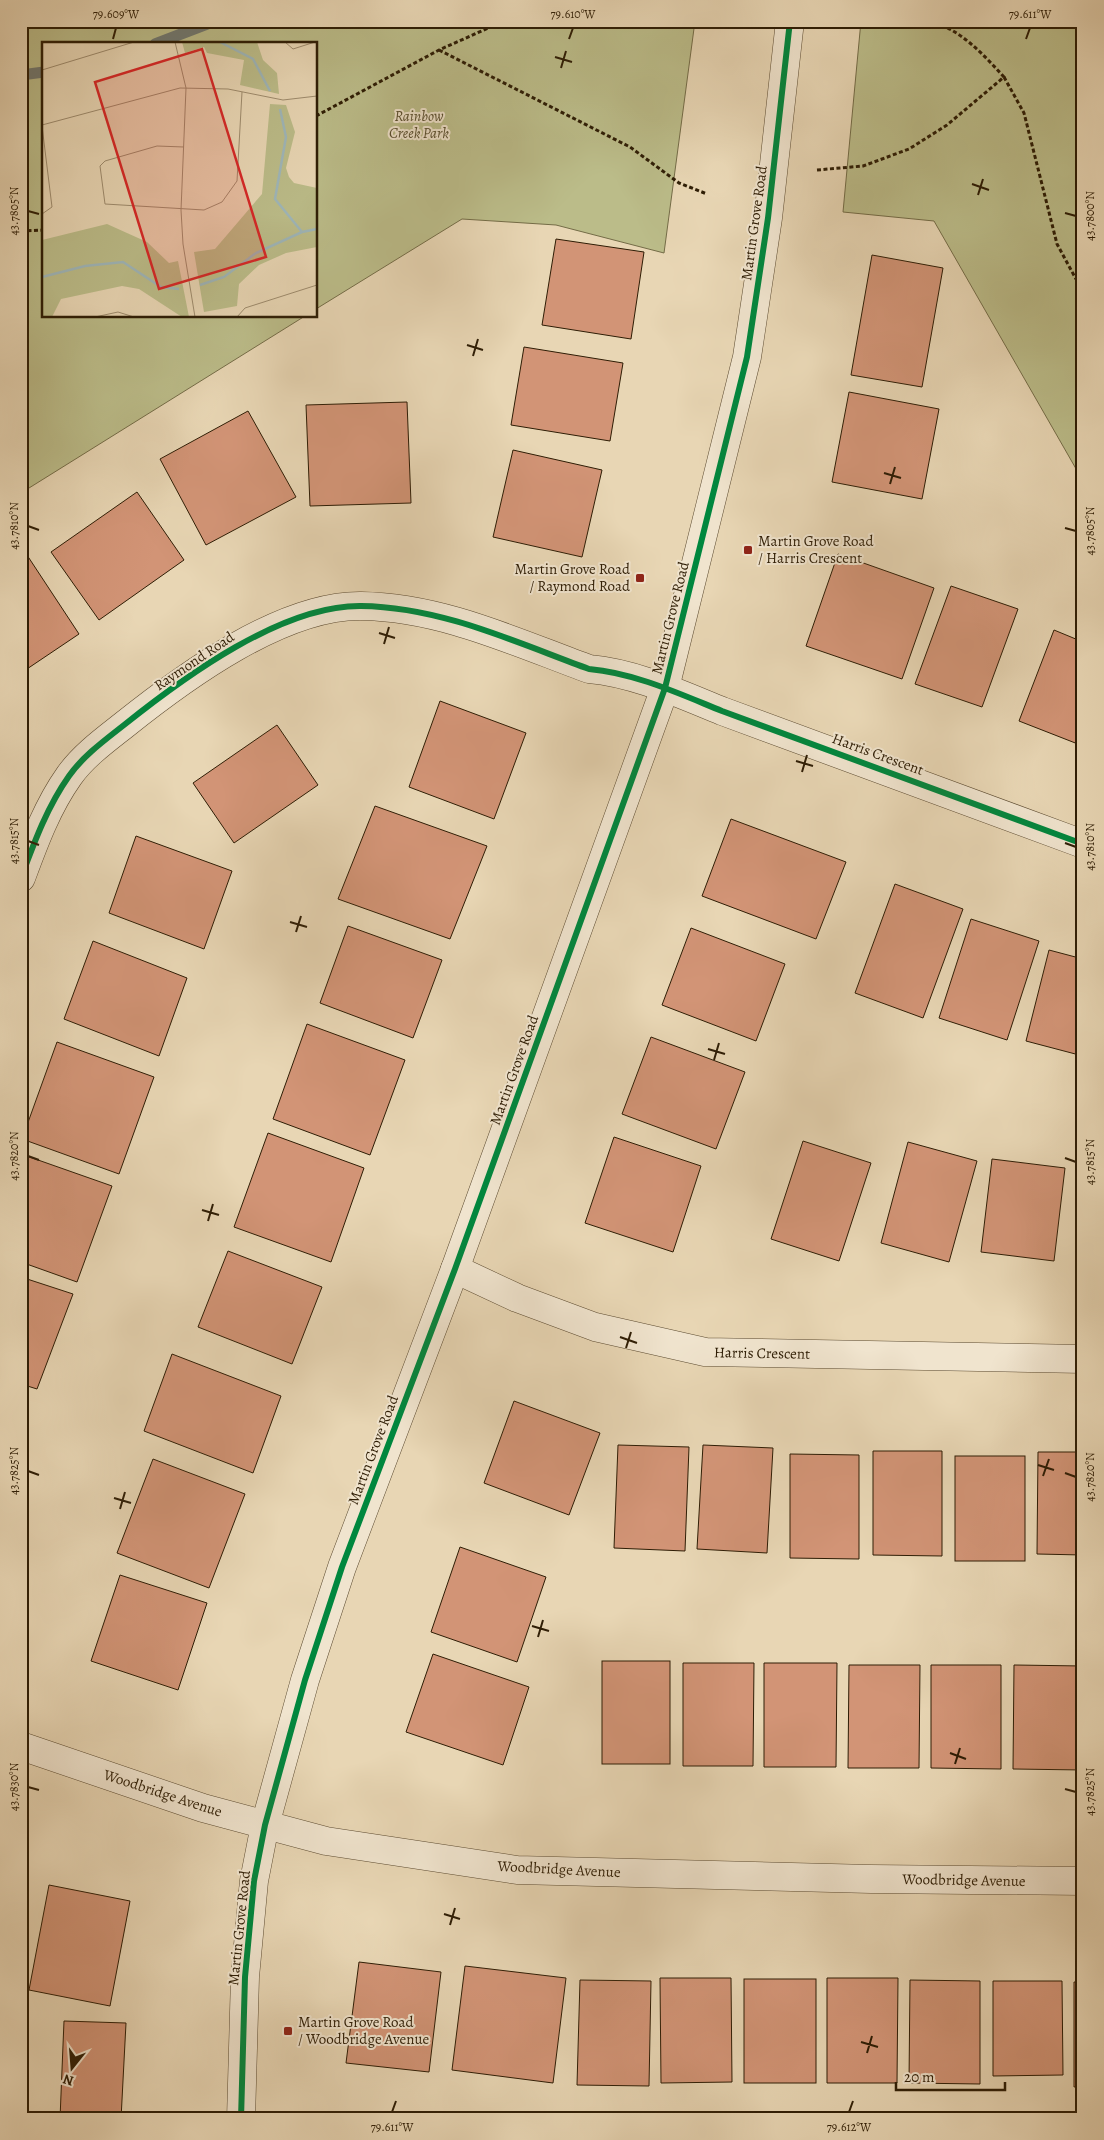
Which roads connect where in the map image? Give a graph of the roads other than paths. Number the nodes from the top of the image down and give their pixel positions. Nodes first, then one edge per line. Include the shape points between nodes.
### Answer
1 (790, 21) edge
2 (665, 688) junction
3 (1083, 844) edge
4 (21, 878) edge
5 (455, 1270) junction
6 (1083, 1359) edge
7 (21, 1746) edge
8 (266, 1825) junction
9 (1083, 1881) edge
10 (241, 2119) edge

1 - 2 street, Martin Grove Road via 768,218 746,358
2 - 3 street, Harris Crescent
2 - 4 street, Raymond Road via 605,670 589,669 445,617 401,608 359,606 327,610 296,619 252,637 216,658 89,754 53,800
2 - 5 street, Martin Grove Road
5 - 6 street, Harris Crescent via 517,1298 595,1327 705,1352
5 - 8 street, Martin Grove Road via 342,1567 305,1680
7 - 8 street, Woodbridge Avenue via 203,1808
8 - 9 street, Woodbridge Avenue via 326,1841 517,1870 871,1880
8 - 10 street, Martin Grove Road via 254,1881 245,1977

